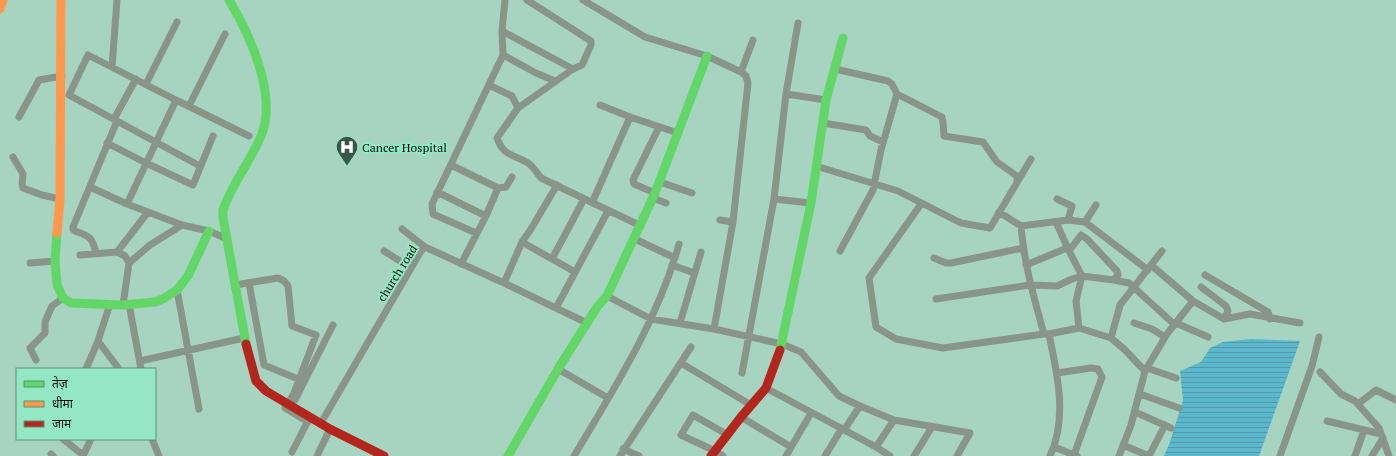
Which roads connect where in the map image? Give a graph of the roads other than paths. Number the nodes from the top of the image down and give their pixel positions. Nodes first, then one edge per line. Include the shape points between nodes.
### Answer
1 (3, 0) edge
2 (61, 0) edge
3 (117, 0) edge
4 (229, 0) edge
5 (505, 0) edge
6 (528, 0) edge
7 (583, 0) edge
8 (0, 9) edge
9 (177, 22) dead end
10 (798, 23) dead end
11 (502, 31) junction
12 (225, 34) dead end
13 (843, 38) dead end
14 (753, 40) dead end
15 (503, 55) junction
16 (707, 56) junction
17 (112, 67) junction
18 (573, 68) junction
19 (835, 69) junction
20 (742, 72) junction
21 (62, 76) junction
22 (136, 79) junction
23 (555, 81) junction
24 (146, 84) junction
25 (489, 85) junction
26 (786, 94) junction
27 (897, 94) junction
28 (176, 100) junction
29 (826, 100) junction
30 (600, 105) dead end
31 (189, 106) junction
32 (518, 108) junction
33 (19, 117) dead end
34 (630, 117) junction
35 (116, 120) junction
36 (823, 123) junction
37 (659, 126) junction
38 (678, 133) junction
39 (213, 136) dead end
40 (249, 136) dead end
41 (156, 142) junction
42 (884, 142) junction
43 (107, 143) junction
44 (12, 157) dead end
45 (1031, 159) dead end
46 (146, 164) junction
47 (451, 165) junction
48 (200, 166) junction
49 (816, 166) junction
50 (512, 177) dead end
51 (660, 182) junction
52 (1017, 182) junction
53 (875, 183) junction
54 (557, 185) junction
55 (90, 187) junction
56 (498, 188) junction
57 (437, 192) junction
58 (692, 193) dead end
59 (654, 195) junction
60 (60, 199) junction
61 (584, 199) junction
62 (774, 199) junction
63 (1057, 199) dead end
64 (592, 203) junction
65 (666, 203) dead end
66 (811, 203) junction
67 (127, 204) junction
68 (921, 204) junction
69 (1096, 205) dead end
70 (608, 211) junction
71 (148, 212) junction
72 (999, 212) junction
73 (486, 216) junction
74 (720, 220) dead end
75 (1068, 220) junction
76 (733, 222) junction
77 (1056, 222) junction
78 (1085, 222) junction
79 (182, 225) junction
80 (641, 226) junction
81 (1021, 226) junction
82 (402, 229) dead end
83 (209, 231) junction
84 (476, 233) junction
85 (227, 239) junction
86 (635, 239) junction
87 (522, 242) junction
88 (679, 244) dead end
89 (425, 247) junction
90 (1023, 248) junction
91 (1068, 250) junction
92 (384, 251) dead end
93 (840, 251) dead end
94 (1162, 251) dead end
95 (117, 252) junction
96 (701, 252) dead end
97 (96, 254) junction
98 (80, 255) dead end
99 (675, 258) junction
100 (934, 258) dead end
101 (552, 259) junction
102 (55, 261) junction
103 (30, 263) dead end
104 (129, 263) junction
105 (461, 264) junction
106 (672, 265) junction
107 (1026, 265) junction
108 (411, 268) junction
109 (1150, 268) junction
110 (575, 272) junction
111 (694, 273) junction
112 (1205, 275) dead end
113 (1082, 276) junction
114 (1114, 280) junction
115 (249, 283) junction
116 (504, 283) junction
117 (236, 285) junction
118 (1030, 285) junction
119 (1133, 286) junction
120 (1201, 287) dead end
121 (177, 290) junction
122 (608, 296) junction
123 (62, 298) junction
124 (936, 299) dead end
125 (1193, 301) junction
126 (110, 304) junction
127 (126, 305) junction
128 (556, 308) junction
129 (1270, 318) junction
130 (651, 319) junction
131 (1224, 319) junction
132 (587, 323) junction
133 (680, 323) junction
134 (1134, 323) dead end
135 (333, 324) dead end
136 (1175, 324) junction
137 (1300, 324) dead end
138 (1079, 328) junction
139 (714, 330) junction
140 (1046, 334) junction
141 (748, 337) junction
142 (1165, 337) junction
143 (1208, 337) dead end
144 (1319, 337) dead end
145 (244, 338) junction
146 (1112, 338) junction
147 (98, 341) junction
148 (782, 344) junction
149 (691, 347) dead end
150 (189, 350) junction
151 (36, 360) dead end
152 (140, 361) junction
153 (681, 363) junction
154 (86, 368) edge
155 (118, 368) edge
156 (141, 368) edge
157 (558, 369) junction
158 (1146, 370) junction
159 (1320, 372) dead end
160 (742, 373) dead end
161 (1057, 373) junction
162 (1176, 378) dead end
163 (298, 379) junction
164 (766, 388) junction
165 (1140, 394) junction
166 (608, 398) junction
167 (1396, 400) edge
168 (1358, 404) junction
169 (751, 405) junction
170 (288, 406) junction
171 (860, 406) junction
172 (1179, 408) dead end
173 (199, 409) dead end
174 (1135, 412) junction
175 (811, 413) junction
176 (741, 416) junction
177 (309, 420) junction
178 (894, 420) junction
179 (1327, 422) dead end
180 (321, 423) junction
181 (932, 427) junction
182 (330, 429) junction
183 (843, 429) junction
184 (1364, 430) junction
185 (728, 435) junction
186 (1382, 436) junction
187 (64, 440) edge
188 (90, 440) edge
189 (152, 440) edge
190 (1123, 444) junction
191 (791, 447) junction
192 (876, 447) junction
193 (1054, 447) junction
194 (623, 449) junction
195 (292, 452) dead end
196 (717, 454) edge
197 (83, 455) edge
198 (1075, 455) edge
199 (159, 456) edge
200 (317, 456) edge
201 (384, 456) edge
202 (508, 456) edge
203 (574, 456) edge
204 (620, 456) edge
205 (639, 456) edge
206 (786, 456) edge
207 (825, 456) edge
208 (890, 456) edge
209 (914, 456) edge
210 (957, 456) edge
211 (1050, 456) edge
212 (1119, 456) edge
213 (1149, 456) edge
214 (1280, 456) edge
215 (1355, 456) edge
216 (1372, 456) edge
217 (1389, 456) edge

1 - 8 street
2 - 21 street
3 - 17 street
4 - 85 street via 251,45 265,91 267,108 264,130 223,210
5 - 11 street
6 - 18 street via 590,41 591,45 582,65
7 - 16 street via 645,37
9 - 24 street
10 - 26 street
11 - 15 street
11 - 18 street
12 - 31 street
13 - 19 street
14 - 20 street
15 - 23 street
15 - 25 street
16 - 20 street
16 - 38 street
17 - 22 street
17 - 35 street via 88,55 69,95
18 - 23 street
19 - 27 street via 888,81
19 - 29 street
20 - 76 street via 748,82
21 - 33 street via 39,80
21 - 60 street
22 - 24 street
22 - 35 street
23 - 32 street
24 - 28 street
25 - 32 street via 512,96
25 - 47 street
26 - 29 street
26 - 62 street
27 - 42 street
27 - 52 street via 942,116 944,136 983,142 997,162 1017,176
28 - 31 street
28 - 41 street
29 - 36 street
30 - 34 street
31 - 40 street
32 - 54 street via 497,138 500,146 505,152 530,164 541,178
34 - 37 street
34 - 64 street
35 - 41 street
35 - 43 street
36 - 42 street via 866,130 870,136
36 - 49 street
37 - 38 street
37 - 59 street via 633,180 634,184
38 - 51 street
39 - 48 street
41 - 46 street
41 - 48 street
42 - 53 street
43 - 46 street
43 - 55 street
44 - 60 street via 23,174 23,188
45 - 52 street
46 - 48 street via 193,185
46 - 67 street
47 - 56 street
47 - 57 street
49 - 53 street
49 - 66 street
50 - 56 street via 506,187
51 - 58 street
51 - 59 street
52 - 72 street
53 - 68 street via 898,191
53 - 93 street
54 - 61 street
54 - 87 street
55 - 67 street
55 - 97 street via 73,229 91,238
56 - 73 street
57 - 73 street
57 - 84 street via 432,204 433,214
59 - 65 street
59 - 80 street
60 - 102 street
61 - 64 street
61 - 101 street
62 - 66 street
62 - 141 street
63 - 75 street via 1072,206
64 - 70 street
66 - 148 street
67 - 71 street
68 - 72 street via 961,223 990,228
68 - 140 street via 869,278 876,327 896,339 943,348
69 - 78 street
70 - 80 street
70 - 110 street
71 - 79 street
71 - 95 street
72 - 81 street
73 - 84 street
74 - 76 street
75 - 77 street
75 - 78 street
76 - 139 street
77 - 81 street
77 - 91 street
78 - 109 street
79 - 83 street
79 - 104 street
80 - 86 street
81 - 90 street
82 - 89 street
83 - 85 street
83 - 121 street via 188,276
84 - 105 street
85 - 117 street
86 - 99 street
86 - 122 street
87 - 101 street
87 - 116 street
88 - 99 street
89 - 105 street, church road
89 - 108 street, church road
90 - 100 street via 951,263
90 - 107 street
91 - 107 street
91 - 113 street
91 - 114 street via 1081,235 1117,272
92 - 108 street
94 - 109 street
95 - 97 street
95 - 104 street via 125,256
96 - 111 street
97 - 98 street
99 - 106 street
101 - 110 street
102 - 103 street
102 - 123 street
104 - 127 street
105 - 116 street, church road
106 - 111 street
106 - 130 street
107 - 118 street
108 - 180 street, church road
109 - 119 street
109 - 125 street
110 - 128 street
111 - 133 street
112 - 129 street via 1268,312
113 - 114 street
113 - 118 street via 1057,286
113 - 138 street via 1076,301
114 - 119 street
115 - 117 street
115 - 163 street via 264,365
115 - 163 street via 278,278 284,281 288,286 292,326 316,336
116 - 128 street, church road
117 - 145 street
118 - 124 street
118 - 140 street
119 - 136 street
119 - 146 street via 1120,305
120 - 131 street via 1226,306 1228,311
121 - 127 street via 154,302
121 - 150 street
122 - 130 street
122 - 132 street
123 - 126 street via 71,303
123 - 151 street via 52,306 45,322 45,333 30,348
125 - 131 street
125 - 136 street
126 - 127 street
126 - 147 street
127 - 152 street
128 - 132 street, church road
129 - 131 street via 1250,314
129 - 137 street
130 - 133 street
130 - 166 street
132 - 157 street
133 - 139 street
134 - 142 street
135 - 170 street
136 - 142 street
136 - 143 street
138 - 140 street
138 - 146 street
139 - 141 street
140 - 161 street
141 - 148 street
141 - 160 street
142 - 158 street
144 - 214 street via 1312,366
145 - 150 street
145 - 170 street via 256,381
146 - 158 street
147 - 154 street
147 - 155 street
148 - 164 street
148 - 171 street via 801,352 839,396
149 - 153 street
150 - 152 street
150 - 173 street
152 - 156 street
153 - 169 street
153 - 194 street
157 - 166 street
157 - 202 street
158 - 162 street
158 - 165 street
159 - 168 street via 1341,394
161 - 193 street via 1060,412
161 - 198 street via 1091,368 1098,369 1102,377
163 - 170 street
164 - 169 street
164 - 175 street
165 - 172 street
165 - 174 street
166 - 203 street
167 - 168 street via 1376,390
168 - 186 street via 1379,428
169 - 176 street
170 - 177 street
171 - 178 street
171 - 183 street
174 - 190 street
174 - 213 street via 1168,426
175 - 183 street
175 - 191 street
176 - 185 street
176 - 191 street
177 - 180 street
177 - 195 street
178 - 181 street
178 - 192 street
179 - 184 street
180 - 182 street
181 - 209 street
181 - 210 street via 970,433
182 - 200 street
182 - 201 street
183 - 192 street
183 - 207 street
184 - 186 street
184 - 215 street
185 - 196 street
185 - 196 street via 693,415 681,435
186 - 216 street
186 - 217 street
187 - 197 street
188 - 197 street
189 - 199 street
190 - 212 street
190 - 213 street
191 - 206 street
192 - 208 street
193 - 198 street
193 - 211 street
194 - 204 street
194 - 205 street

